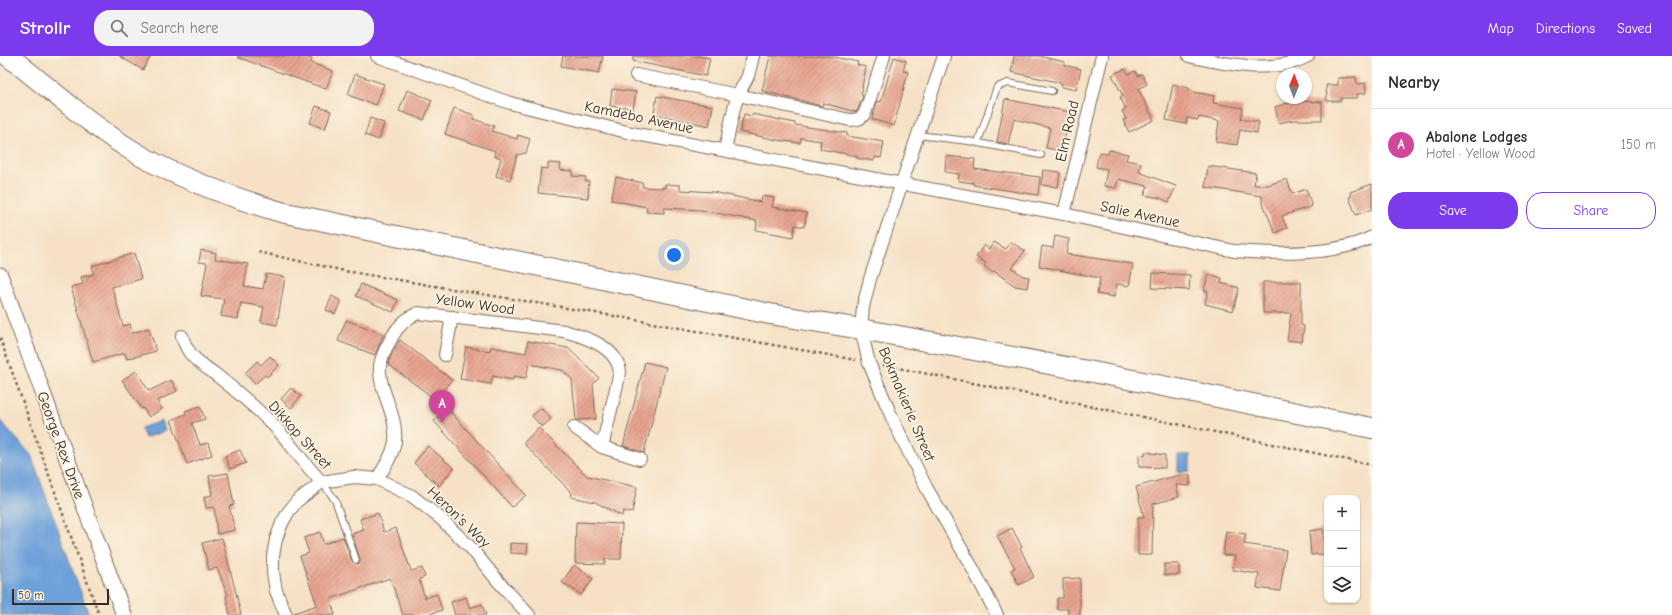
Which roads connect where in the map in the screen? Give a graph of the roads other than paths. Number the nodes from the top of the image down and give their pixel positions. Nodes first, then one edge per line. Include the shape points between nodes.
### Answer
1 (8, 56) edge
2 (377, 56) edge
3 (752, 56) edge
4 (884, 56) edge
5 (944, 56) edge
6 (1102, 56) edge
7 (1189, 56) edge
8 (1308, 56) edge
9 (636, 75) dead end
10 (1052, 91) dead end
11 (738, 95) junction
12 (918, 135) junction
13 (978, 142) junction
14 (725, 150) junction
15 (1041, 155) dead end
16 (901, 183) junction
17 (1064, 214) junction
18 (1372, 237) edge
19 (0, 275) edge
20 (452, 317) junction
21 (861, 329) junction
22 (182, 336) dead end
23 (445, 355) dead end
24 (574, 427) dead end
25 (1372, 428) edge
26 (602, 447) junction
27 (640, 459) dead end
28 (377, 480) junction
29 (322, 482) junction
30 (356, 560) dead end
31 (124, 615) edge
32 (286, 615) edge
33 (529, 615) edge
34 (997, 615) edge

1 - 21 highway via 75,109 143,157 208,188 281,212 770,314
2 - 14 street, Kamdebo Avenue via 510,103 631,133
3 - 11 street via 748,76
4 - 11 street via 865,114 857,120
5 - 12 street, Bokmakierie Street
6 - 17 street, Elm Road
7 - 8 street via 1223,64 1278,66
9 - 11 street
10 - 13 lane via 1008,83 997,87
11 - 14 street via 730,120
12 - 13 lane
12 - 16 street, Bokmakierie Street
13 - 15 lane
14 - 16 street, Kamdebo Avenue
16 - 17 street, Salie Avenue
16 - 21 street, Bokmakierie Street via 870,279
17 - 18 street, Salie Avenue via 1234,251 1316,251 1343,247
19 - 31 street, George Rex Drive
20 - 23 street
20 - 26 street, Yellow Wood via 564,331 585,337 612,355 619,364 620,372
20 - 28 street, Yellow Wood via 418,313 412,315 403,321 386,347 380,365 381,376 393,418 395,441 388,461
21 - 25 highway
21 - 34 street, Bokmakierie Street via 869,362 893,420 926,487
22 - 29 street, Dikkop Street via 192,357 275,427
24 - 26 street
26 - 27 street
28 - 29 street, Heron's Way via 354,477
28 - 33 street, Heron's Way via 412,496 440,518 470,547
29 - 30 lane via 335,500
29 - 32 street, Dikkop Street via 297,501 282,523 276,539 273,572 276,591

